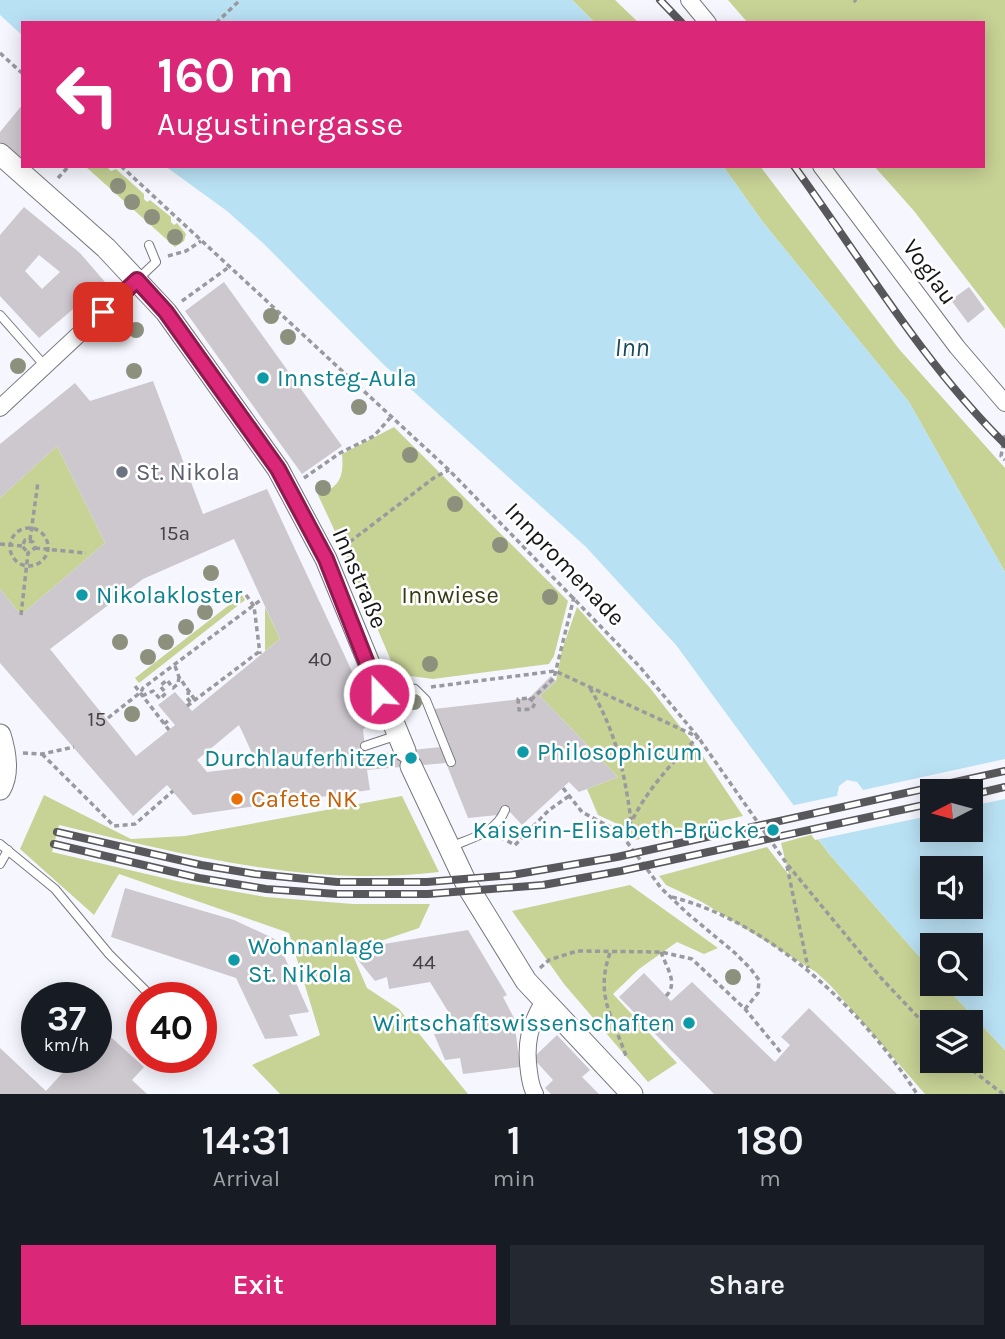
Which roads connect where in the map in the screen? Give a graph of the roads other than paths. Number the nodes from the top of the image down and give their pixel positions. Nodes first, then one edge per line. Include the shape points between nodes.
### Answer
1 (689, 0) edge
2 (706, 21) edge
3 (0, 154) edge
4 (823, 168) edge
5 (149, 245) dead end
6 (137, 280) junction
7 (0, 315) edge
8 (45, 366) junction
9 (1005, 402) edge
10 (0, 408) edge
11 (379, 694) junction
12 (0, 735) edge
13 (365, 746) dead end
14 (404, 751) junction
15 (451, 762) dead end
16 (0, 789) edge
17 (505, 810) dead end
18 (0, 844) edge
19 (450, 847) junction
20 (8, 850) junction
21 (0, 864) edge
22 (137, 982) edge
23 (544, 1001) junction
24 (535, 1094) edge
25 (632, 1094) edge

1 - 2 street
3 - 6 street, Innstraße
4 - 9 street, Voglau via 957,347
5 - 6 lane via 156,262
6 - 8 street
6 - 11 street, Innstraße via 166,312 278,469 326,559
7 - 8 lane
8 - 10 street
11 - 14 street, Innstraße
11 - 15 lane via 415,689 425,700
12 - 16 street via 5,752
13 - 14 lane
14 - 19 street, Innstraße
17 - 19 lane via 489,831
18 - 20 lane
19 - 23 street, Innstraße via 483,914
20 - 21 lane
20 - 22 lane via 55,889
23 - 24 street via 528,1039 527,1059
23 - 25 street, Innstraße

